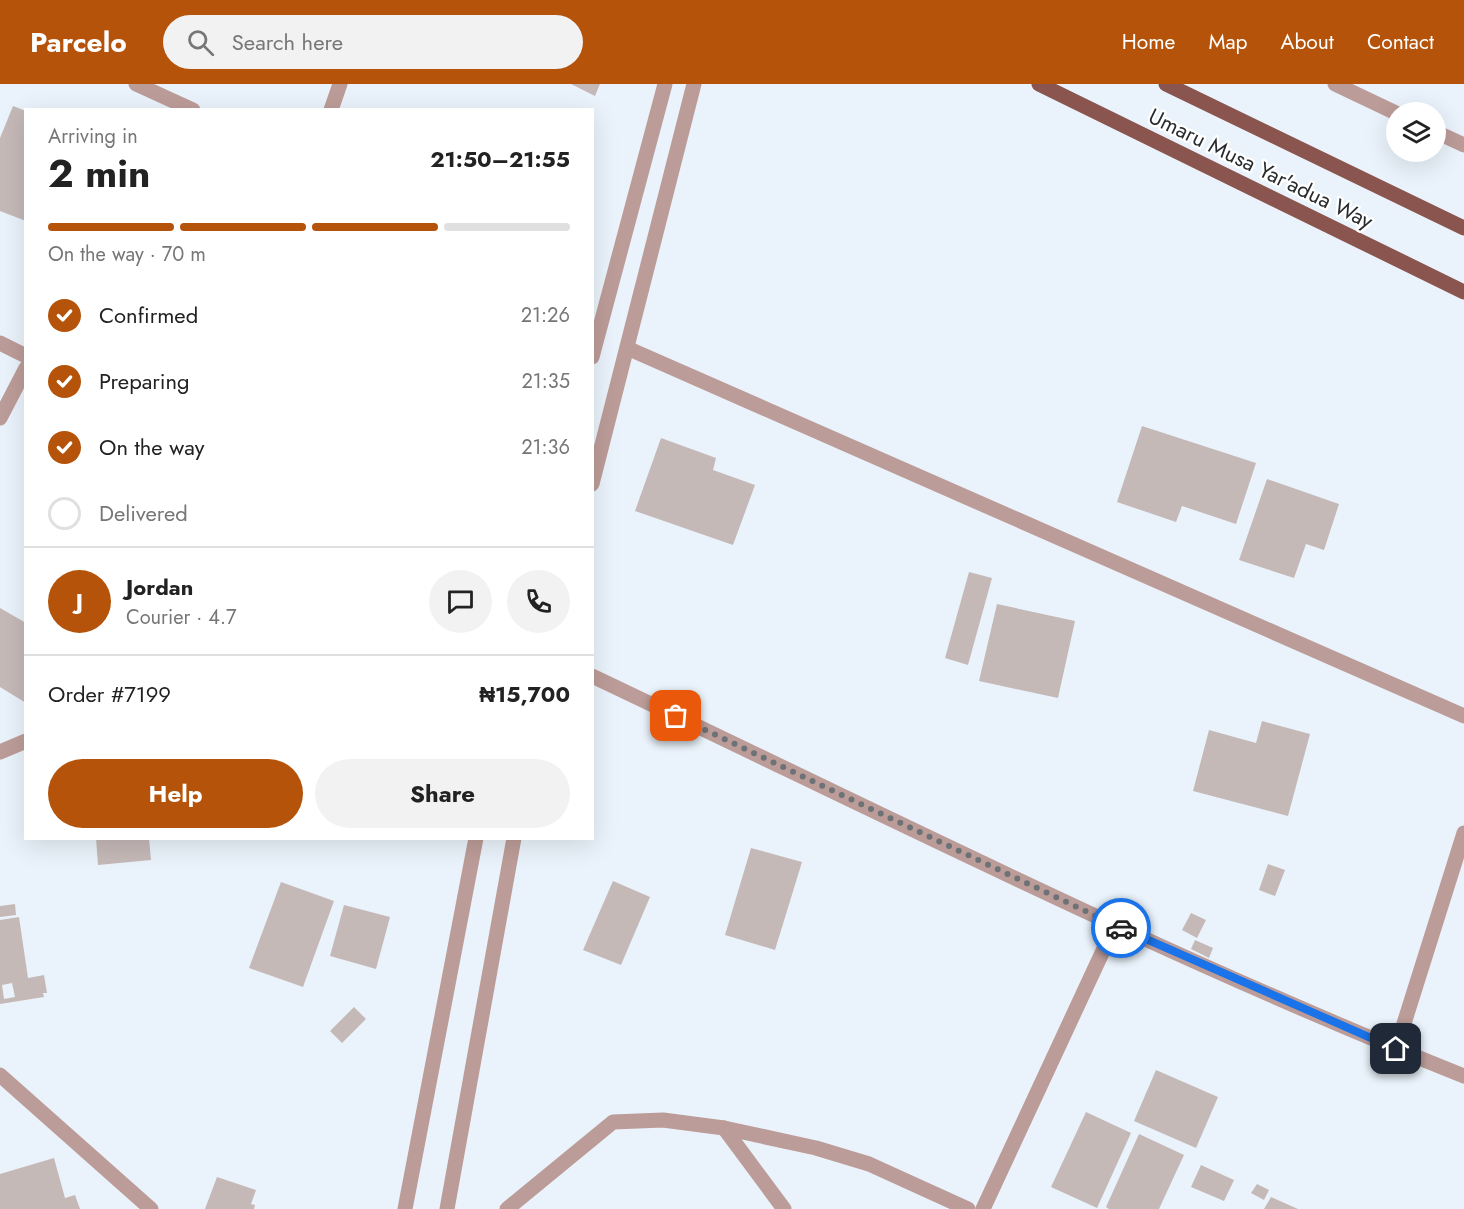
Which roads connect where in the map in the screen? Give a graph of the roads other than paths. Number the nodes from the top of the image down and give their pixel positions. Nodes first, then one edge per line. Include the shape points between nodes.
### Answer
1 (136, 84) edge
2 (340, 84) edge
3 (665, 84) edge
4 (694, 84) edge
5 (1039, 84) edge
6 (1166, 84) edge
7 (1335, 84) edge
8 (189, 108) edge
9 (333, 108) edge
10 (1386, 108) edge
11 (1446, 137) edge
12 (1464, 145) edge
13 (1464, 228) edge
14 (1464, 292) edge
15 (0, 343) edge
16 (627, 348) junction
17 (594, 350) edge
18 (24, 355) edge
19 (24, 372) edge
20 (0, 418) edge
21 (594, 476) edge
22 (594, 677) edge
23 (1464, 716) edge
24 (24, 742) edge
25 (0, 752) edge
26 (1464, 833) edge
27 (476, 840) edge
28 (514, 840) edge
29 (1115, 925) junction
30 (1396, 1049) junction
31 (0, 1076) edge
32 (1464, 1076) edge
33 (724, 1128) junction
34 (151, 1209) edge
35 (405, 1209) edge
36 (447, 1209) edge
37 (507, 1209) edge
38 (784, 1209) edge
39 (968, 1209) edge
40 (983, 1209) edge

1 - 8 street
2 - 9 street
3 - 17 street
4 - 16 street
5 - 14 main road, Umaru Musa Yar'adua Way
6 - 13 main road, Umaru Musa Yar'adua Way
7 - 10 street
11 - 12 street
15 - 18 street
16 - 21 street
16 - 23 street
19 - 20 street
22 - 29 street
24 - 25 street
26 - 30 street
27 - 35 street
28 - 36 street
29 - 30 street
29 - 40 street
30 - 32 street
31 - 34 street
33 - 37 street via 663,1120 613,1122
33 - 38 street
33 - 39 street via 869,1164

